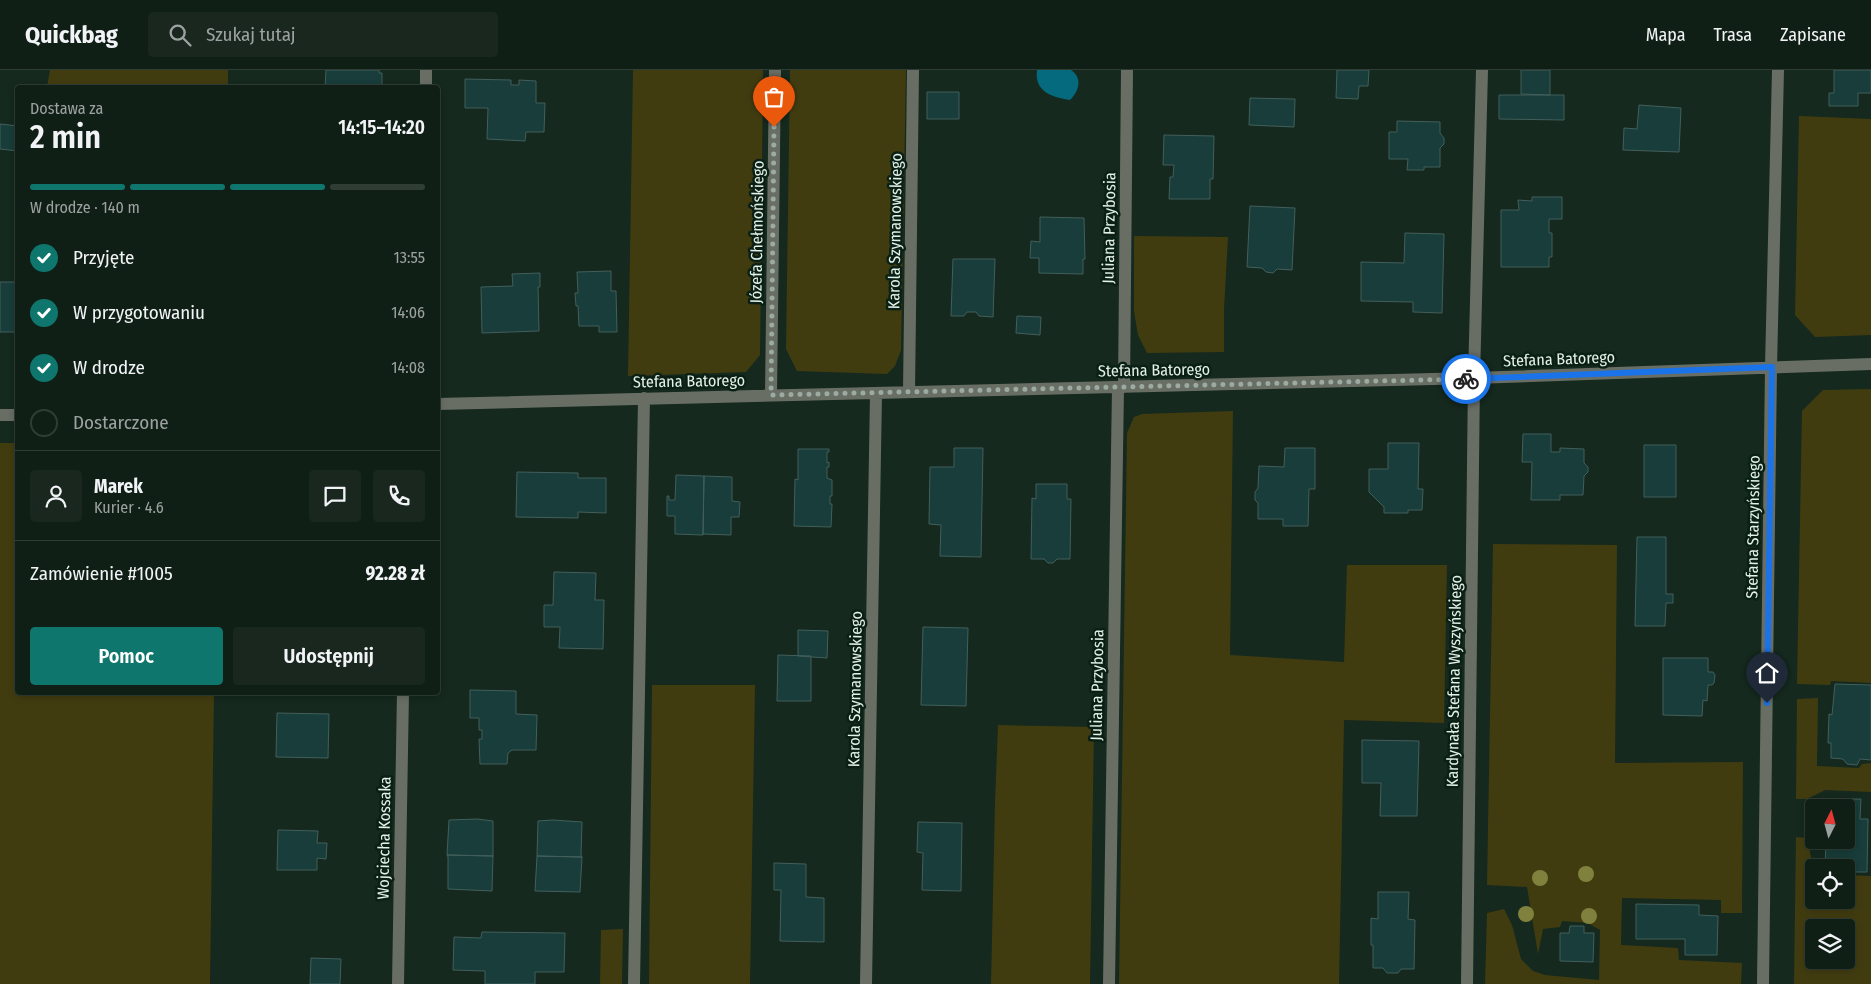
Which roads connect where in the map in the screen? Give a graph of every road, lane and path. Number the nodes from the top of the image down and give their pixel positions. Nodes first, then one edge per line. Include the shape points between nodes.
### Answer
1 (426, 70) edge
2 (775, 70) edge
3 (914, 70) edge
4 (1128, 70) edge
5 (1482, 70) edge
6 (1778, 70) edge
7 (426, 85) edge
8 (1871, 364) edge
9 (1772, 367) junction
10 (1474, 378) junction
11 (1121, 387) junction
12 (909, 392) junction
13 (876, 394) junction
14 (771, 395) junction
15 (644, 398) junction
16 (440, 404) edge
17 (0, 415) edge
18 (15, 415) edge
19 (403, 695) edge
20 (398, 984) edge
21 (634, 984) edge
22 (866, 984) edge
23 (1109, 984) edge
24 (1467, 984) edge
25 (1763, 984) edge

1 - 7 street
2 - 14 street, Józefa Chełmońskiego
3 - 12 street, Karola Szymanowskiego
4 - 11 street, Juliana Przybosia
5 - 10 street, Kardynała Stefana Wyszyńskiego
6 - 9 street, Stefana Starzyńskiego
8 - 9 street, Stefana Batorego
9 - 10 street, Stefana Batorego
9 - 25 street, Stefana Starzyńskiego
10 - 11 street, Stefana Batorego
10 - 24 street, Kardynała Stefana Wyszyńskiego
11 - 12 street, Stefana Batorego
11 - 23 street, Juliana Przybosia
12 - 13 street, Stefana Batorego
13 - 14 street, Stefana Batorego
13 - 22 street, Karola Szymanowskiego
14 - 15 street, Stefana Batorego
15 - 16 street, Stefana Batorego
15 - 21 street
17 - 18 street
19 - 20 street, Wojciecha Kossaka

